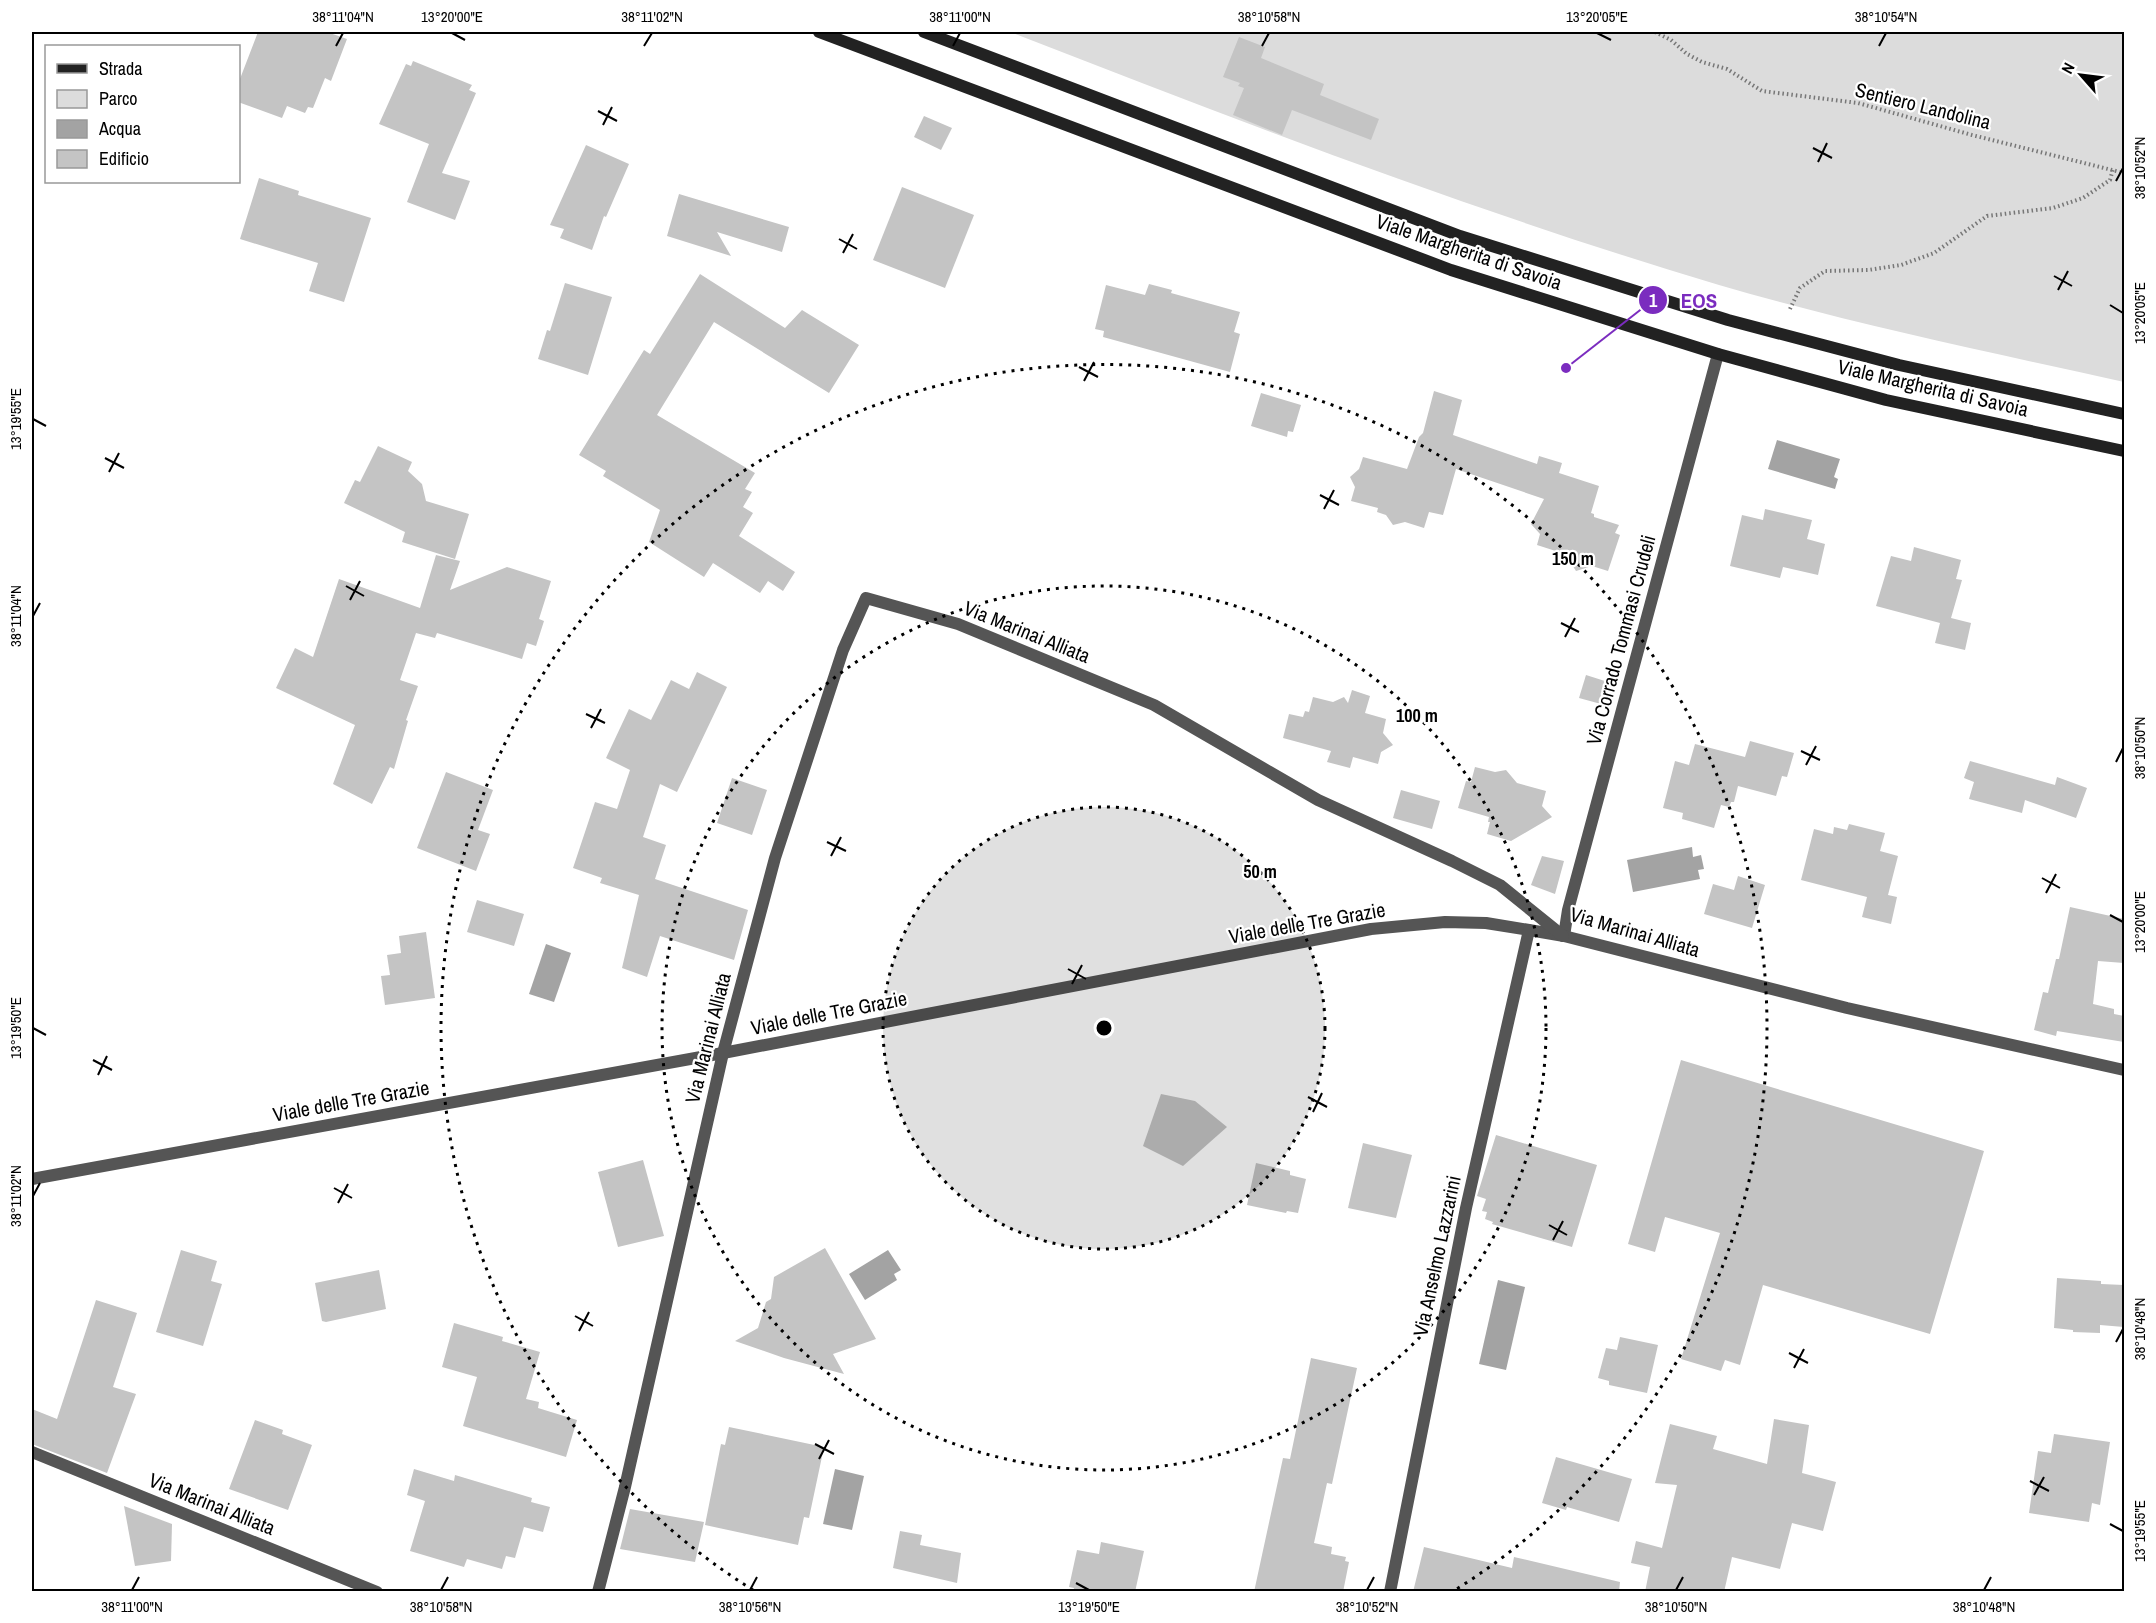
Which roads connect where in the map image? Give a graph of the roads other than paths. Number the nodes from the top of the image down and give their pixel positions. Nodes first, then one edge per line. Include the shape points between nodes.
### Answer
1 (819, 32) edge
2 (924, 32) edge
3 (1718, 354) junction
4 (2124, 414) edge
5 (2124, 451) edge
6 (1529, 930) junction
7 (1564, 936) junction
8 (723, 1053) junction
9 (2124, 1070) edge
10 (32, 1179) edge
11 (32, 1452) edge
12 (377, 1592) edge
13 (598, 1592) edge
14 (1390, 1592) edge

1 - 3 street, Viale Margherita di Savoia via 1451,270
2 - 4 street, Viale Margherita di Savoia via 1460,236 1739,323 1899,366
3 - 5 street, Viale Margherita di Savoia via 1886,400
3 - 7 street, Via Corrado Tommasi Crudeli
6 - 7 street, Viale delle Tre Grazie
6 - 8 street, Viale delle Tre Grazie via 1445,922 1371,929
6 - 14 street, Via Anselmo Lazzarini via 1466,1208
7 - 8 street, Via Marinai Alliata via 1500,885 1318,800 1154,705 958,624 866,598 843,650 775,858
7 - 9 street, Via Marinai Alliata via 1847,1008
8 - 10 street, Viale delle Tre Grazie
8 - 13 street, Via Marinai Alliata
11 - 12 street, Via Marinai Alliata

